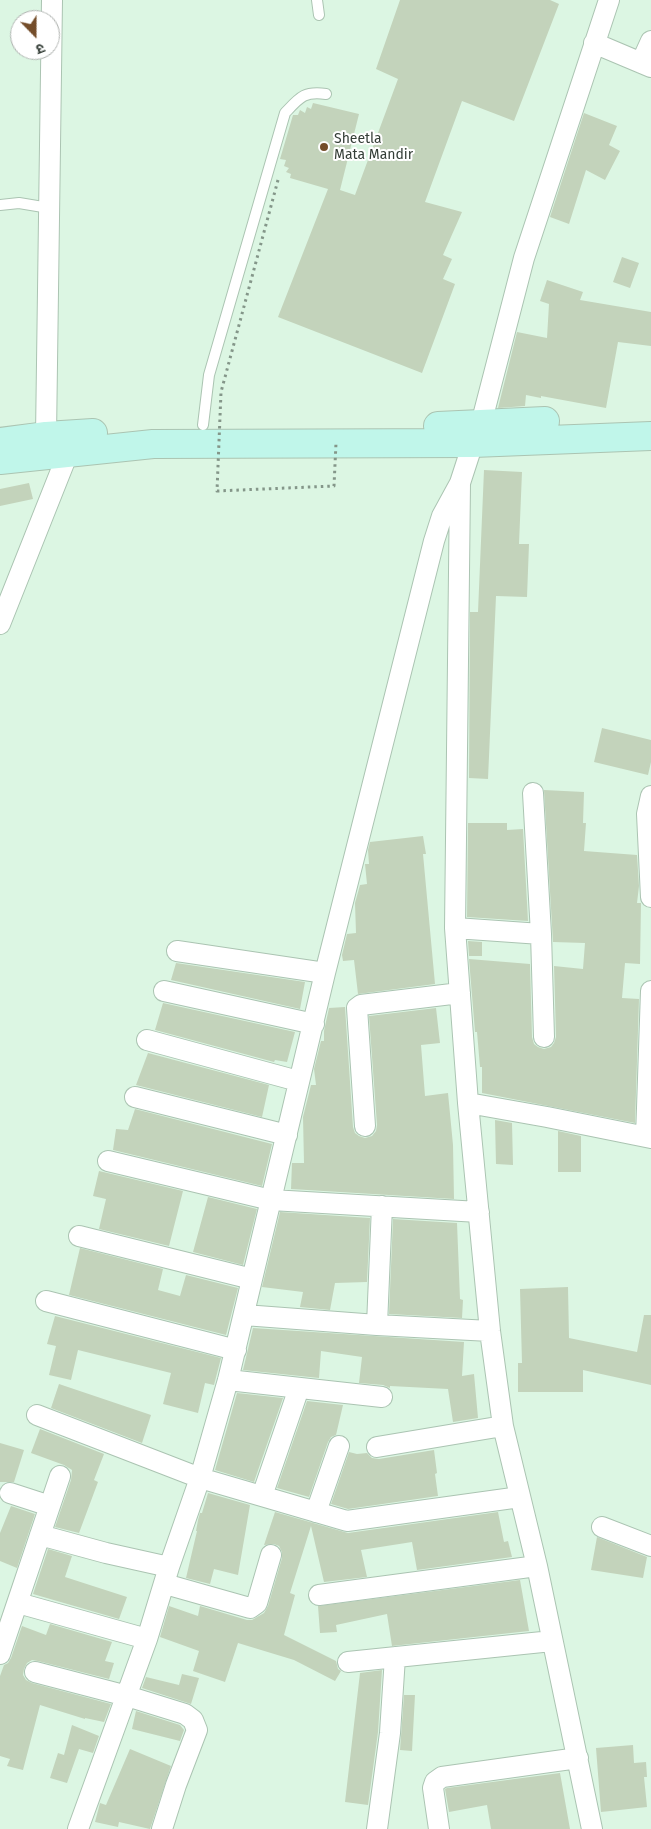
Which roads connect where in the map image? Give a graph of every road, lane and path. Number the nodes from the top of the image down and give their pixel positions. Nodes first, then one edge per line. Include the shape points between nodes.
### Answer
1 (52, 0) edge
2 (317, 0) edge
3 (609, 0) edge
4 (319, 15) dead end
5 (651, 41) edge
6 (594, 43) junction
7 (646, 64) edge
8 (326, 94) dead end
9 (278, 180) dead end
10 (0, 205) edge
11 (49, 208) junction
12 (651, 417) edge
13 (203, 425) junction
14 (477, 433) junction
15 (46, 436) junction
16 (651, 436) edge
17 (0, 442) edge
18 (336, 443) junction
19 (68, 453) junction
20 (0, 460) edge
21 (460, 483) junction
22 (1, 618) edge
23 (533, 793) dead end
24 (650, 808) edge
25 (651, 897) edge
26 (455, 928) junction
27 (541, 934) junction
28 (177, 951) dead end
29 (325, 973) junction
30 (164, 990) dead end
31 (651, 991) edge
32 (460, 993) junction
33 (314, 1024) junction
34 (544, 1037) dead end
35 (147, 1040) dead end
36 (298, 1081) junction
37 (135, 1097) dead end
38 (468, 1103) junction
39 (365, 1126) dead end
40 (287, 1135) junction
41 (648, 1137) edge
42 (108, 1161) dead end
43 (270, 1200) junction
44 (382, 1206) junction
45 (479, 1212) junction
46 (79, 1236) dead end
47 (252, 1278) junction
48 (46, 1301) dead end
49 (244, 1315) junction
50 (377, 1325) junction
51 (490, 1331) junction
52 (236, 1350) junction
53 (228, 1380) junction
54 (299, 1388) junction
55 (382, 1397) dead end
56 (37, 1415) dead end
57 (503, 1426) junction
58 (339, 1446) dead end
59 (377, 1447) dead end
60 (60, 1476) dead end
61 (200, 1478) junction
62 (10, 1493) dead end
63 (262, 1496) junction
64 (520, 1497) junction
65 (50, 1506) junction
66 (316, 1512) junction
67 (602, 1527) dead end
68 (40, 1535) junction
69 (651, 1546) edge
70 (271, 1554) dead end
71 (537, 1566) junction
72 (167, 1575) junction
73 (320, 1595) dead end
74 (18, 1603) junction
75 (147, 1639) junction
76 (552, 1641) junction
77 (0, 1654) edge
78 (395, 1657) junction
79 (348, 1662) dead end
80 (35, 1672) dead end
81 (128, 1696) junction
82 (578, 1758) junction
83 (78, 1829) edge
84 (162, 1829) edge
85 (377, 1829) edge
86 (439, 1829) edge
87 (592, 1829) edge

1 - 11 street
2 - 4 lane
3 - 6 street
5 - 7 street
6 - 7 street
6 - 14 street via 524,258
8 - 13 lane via 312,92 298,99 285,113 209,375
9 - 18 path, bridge via 221,392 217,491 334,486
10 - 11 lane via 19,203
11 - 15 street
12 - 14 main road
13 - 14 main road via 438,426
13 - 15 main road
14 - 16 main road
14 - 18 main road
14 - 21 street
15 - 17 main road
18 - 19 main road via 152,444
19 - 20 main road
19 - 22 street
21 - 26 street
21 - 29 street via 442,516 434,541
23 - 27 street
24 - 25 street
26 - 27 street
26 - 32 street
27 - 34 street
28 - 29 street
29 - 33 street
30 - 33 street
31 - 41 street
32 - 38 street
32 - 39 street via 357,1008
33 - 36 street
35 - 36 street
36 - 40 street
37 - 40 street
38 - 41 street
38 - 45 street
40 - 43 street
42 - 43 street
43 - 44 street
43 - 47 street
44 - 45 street
44 - 50 street
45 - 51 street
46 - 47 street
47 - 49 street
48 - 52 street
49 - 50 street
49 - 52 street
50 - 51 street
51 - 57 street
52 - 53 street
53 - 54 street
53 - 61 street
54 - 55 street
54 - 63 street
56 - 61 street
57 - 59 street
57 - 64 street
58 - 66 street
60 - 65 street
61 - 63 street
61 - 72 street
62 - 65 street
63 - 66 street
64 - 66 street via 357,1521 333,1519
64 - 71 street
65 - 68 street
67 - 69 street
68 - 72 street via 106,1553
68 - 74 street
70 - 72 street via 257,1603 250,1608
71 - 73 street
71 - 76 street
72 - 75 street
74 - 75 street
74 - 77 street
75 - 81 street
76 - 78 street
76 - 82 street
78 - 79 street
78 - 85 street via 388,1757
80 - 81 street
81 - 83 street
81 - 84 street via 185,1714 193,1720 197,1730
82 - 86 street via 442,1777 433,1788
82 - 87 street

